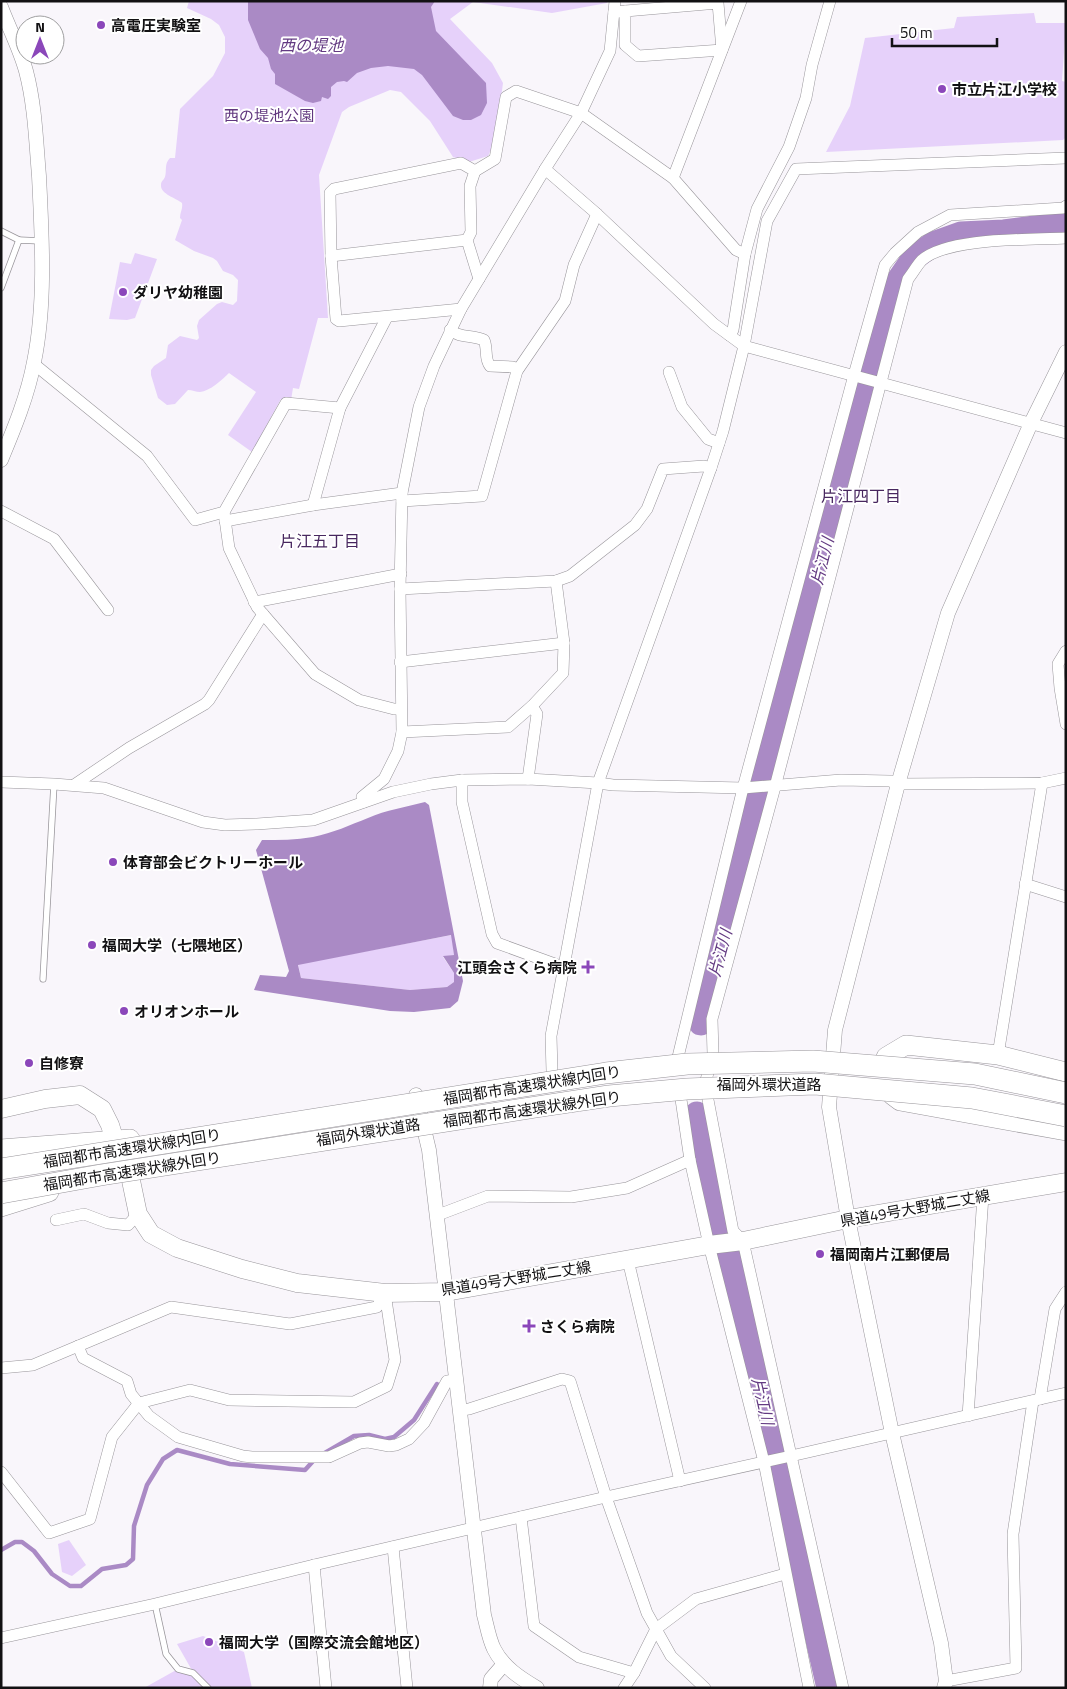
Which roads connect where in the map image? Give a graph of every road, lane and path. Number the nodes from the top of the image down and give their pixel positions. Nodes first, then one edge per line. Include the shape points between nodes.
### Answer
1 (741, 1) edge
2 (830, 1) edge
3 (1, 7) edge
4 (618, 8) edge
5 (722, 50) junction
6 (581, 113) junction
7 (1066, 158) edge
8 (545, 169) junction
9 (475, 171) junction
10 (673, 178) junction
11 (1066, 206) edge
12 (597, 214) junction
13 (1, 231) edge
14 (1066, 238) edge
15 (19, 240) junction
16 (467, 240) junction
17 (42, 241) junction
18 (745, 254) junction
19 (331, 256) junction
20 (478, 280) junction
21 (1, 288) edge
22 (461, 309) junction
23 (387, 317) junction
24 (450, 330) junction
25 (729, 335) junction
26 (744, 346) junction
27 (1066, 352) edge
28 (34, 364) junction
29 (518, 369) junction
30 (669, 372) dead end
31 (856, 376) junction
32 (880, 382) junction
33 (340, 408) junction
34 (1031, 423) junction
35 (1066, 433) edge
36 (719, 443) junction
37 (1, 460) edge
38 (711, 468) junction
39 (402, 497) junction
40 (313, 505) junction
41 (1, 511) edge
42 (225, 517) junction
43 (400, 574) junction
44 (556, 582) junction
45 (400, 589) junction
46 (254, 602) junction
47 (108, 610) dead end
48 (263, 614) junction
49 (564, 643) junction
50 (1066, 651) edge
51 (400, 662) junction
52 (532, 706) junction
53 (401, 709) junction
54 (1066, 724) edge
55 (402, 732) junction
56 (1066, 778) edge
57 (528, 779) junction
58 (462, 780) junction
59 (1, 782) edge
60 (598, 783) junction
61 (1042, 783) junction
62 (54, 784) junction
63 (898, 784) junction
64 (74, 785) junction
65 (774, 786) junction
66 (743, 788) junction
67 (364, 802) junction
68 (1025, 884) junction
69 (1066, 897) edge
70 (563, 967) junction
71 (43, 979) dead end
72 (713, 1054) junction
73 (833, 1054) junction
74 (998, 1055) junction
75 (886, 1056) junction
76 (678, 1057) junction
77 (552, 1071) junction
78 (1066, 1072) edge
79 (705, 1084) junction
80 (830, 1084) junction
81 (679, 1085) junction
82 (879, 1085) junction
83 (1066, 1086) edge
84 (1066, 1093) edge
85 (416, 1095) junction
86 (1, 1109) edge
87 (1066, 1116) edge
88 (422, 1123) junction
89 (1066, 1131) edge
90 (115, 1141) junction
91 (1, 1149) edge
92 (690, 1160) junction
93 (1, 1169) edge
94 (129, 1171) junction
95 (1066, 1182) edge
96 (1, 1193) edge
97 (983, 1196) junction
98 (1, 1208) edge
99 (138, 1214) junction
100 (438, 1215) junction
101 (848, 1219) junction
102 (56, 1220) dead end
103 (740, 1241) junction
104 (713, 1245) junction
105 (628, 1260) junction
106 (446, 1292) junction
107 (1066, 1292) edge
108 (385, 1293) junction
109 (78, 1346) junction
110 (1, 1368) edge
111 (456, 1380) junction
112 (1066, 1393) edge
113 (1037, 1400) junction
114 (139, 1403) junction
115 (460, 1410) junction
116 (968, 1416) junction
117 (892, 1433) junction
118 (789, 1457) junction
119 (766, 1462) junction
120 (1, 1472) edge
121 (680, 1481) junction
122 (606, 1497) junction
123 (521, 1517) junction
124 (474, 1528) junction
125 (393, 1547) junction
126 (314, 1564) junction
127 (785, 1574) junction
128 (155, 1604) junction
129 (656, 1630) junction
130 (1, 1638) edge
131 (504, 1664) junction
132 (634, 1673) junction
133 (945, 1684) edge
134 (208, 1688) edge
135 (326, 1688) edge
136 (408, 1688) edge
137 (490, 1688) edge
138 (537, 1688) edge
139 (624, 1688) edge
140 (706, 1688) edge
141 (809, 1688) edge
142 (843, 1688) edge

1 - 5 street
2 - 18 street via 806,98 788,147 757,209
3 - 17 street via 26,70 31,97
4 - 5 street via 625,45 638,56
4 - 5 street via 718,3
4 - 6 street via 610,51
5 - 10 street
6 - 8 street
6 - 9 street via 516,91 506,97 495,159
6 - 10 street
7 - 26 street via 796,169 767,221
8 - 12 street
8 - 20 street
9 - 16 street via 470,186 471,232
9 - 19 street via 460,163 334,189 330,193
10 - 18 street via 736,250
11 - 31 street via 950,215 918,232 885,266
12 - 25 street
12 - 29 street via 574,265 565,301
13 - 15 lane
14 - 32 street via 962,244 922,260 908,279
15 - 17 lane
15 - 21 lane
16 - 19 street
16 - 20 street
17 - 28 street via 40,312
18 - 25 street via 733,330
19 - 23 street via 336,320
20 - 22 street
22 - 23 street
22 - 24 street
23 - 33 street
24 - 29 street via 455,335 484,340 490,366
24 - 39 street via 419,407
25 - 26 street
26 - 31 street
26 - 36 street
27 - 34 street
28 - 37 street
28 - 42 street via 148,456 195,520
29 - 39 street via 482,496
30 - 36 street via 682,407 708,438
31 - 32 street
31 - 66 street
32 - 34 street
32 - 65 street
33 - 40 street
33 - 42 street via 286,403
34 - 35 street
34 - 63 street via 948,613
36 - 38 street
38 - 44 street via 663,469 647,509 635,525 570,576
38 - 60 street
39 - 40 street
39 - 43 street
40 - 42 street
41 - 47 street via 54,539
42 - 46 street via 229,548
43 - 45 street
43 - 46 street
44 - 45 street
44 - 49 street
45 - 51 street
46 - 48 street
48 - 53 street via 315,674 359,700
48 - 64 street via 205,704 129,748
49 - 51 street
49 - 52 street via 563,673
50 - 54 street via 1058,664
51 - 53 street
52 - 55 street via 508,727
52 - 57 street via 537,714
53 - 55 street
55 - 67 street via 398,751 384,779 362,797
56 - 61 street
57 - 58 street
57 - 60 street
58 - 67 street via 394,792
58 - 70 street via 462,802 494,939 497,943
59 - 62 street
60 - 66 street
60 - 70 street
61 - 63 street
61 - 68 street
62 - 64 street
62 - 71 lane
63 - 65 street via 841,780
63 - 73 street via 835,1030
64 - 67 street via 104,788 203,822 225,825 313,820
65 - 66 street
65 - 72 street via 712,1019
66 - 76 street
68 - 69 street
68 - 74 street
70 - 77 street via 551,1036
72 - 73 highway, 福岡外環状道路
72 - 76 highway, 福岡外環状道路
72 - 79 street
73 - 75 highway, 福岡外環状道路
73 - 80 street
74 - 75 highway via 906,1045
74 - 78 highway
75 - 83 highway, 福岡外環状道路 via 1001,1072
76 - 77 highway, 福岡外環状道路
77 - 85 highway, 福岡外環状道路
79 - 80 highway, 福岡外環状道路
79 - 81 highway, 福岡外環状道路
79 - 103 street via 733,1231
80 - 82 highway, 福岡外環状道路
80 - 101 street via 829,1107
81 - 88 highway, 福岡外環状道路
81 - 92 street
82 - 87 highway, 福岡外環状道路 via 999,1101
82 - 89 highway via 900,1101
84 - 93 highway, 福岡都市高速環状線内回り, bridge via 975,1074 822,1061 687,1064 578,1077
85 - 88 street
85 - 90 highway, 福岡外環状道路
86 - 90 main road, 県道49号大野城二丈線 via 80,1095 102,1109
87 - 96 highway, 福岡都市高速環状線外回り, bridge via 972,1098 815,1084 687,1088 536,1107
88 - 94 highway, 福岡外環状道路
88 - 100 street
90 - 91 highway, 福岡外環状道路
90 - 94 main road, 県道49号大野城二丈線
92 - 100 street via 627,1188 571,1197 488,1196
92 - 104 street
94 - 98 highway, 福岡外環状道路
94 - 99 main road, 県道49号大野城二丈線
95 - 97 main road, 県道49号大野城二丈線
97 - 101 main road, 県道49号大野城二丈線
97 - 116 street
99 - 102 street via 128,1225 108,1223 84,1214
99 - 108 main road, 県道49号大野城二丈線 via 151,1234 177,1248 242,1269 297,1283
100 - 106 street
101 - 103 main road, 県道49号大野城二丈線
101 - 117 street
103 - 104 main road, 県道49号大野城二丈線
103 - 118 street
104 - 105 main road, 県道49号大野城二丈線
104 - 119 street
105 - 106 main road, 県道49号大野城二丈線
105 - 121 street
106 - 108 main road, 県道49号大野城二丈線
106 - 111 street
107 - 113 street via 1055,1309
108 - 109 street via 377,1307 290,1324 170,1307
108 - 114 street via 395,1360 387,1386 354,1402 229,1400 190,1390
109 - 110 street via 33,1365
109 - 114 street via 83,1358 127,1381 131,1394
111 - 114 street via 448,1381 424,1424 409,1439 389,1446 360,1443 329,1457 243,1456 178,1437 149,1416
111 - 115 street
112 - 113 street
113 - 116 street
113 - 133 street via 1013,1534 1016,1668
114 - 120 street via 112,1437 90,1518 49,1533
115 - 122 street via 469,1410 562,1379 570,1381
115 - 124 street
116 - 117 street
117 - 118 street
117 - 133 street via 941,1643
118 - 119 street
118 - 142 street
119 - 121 street
119 - 127 street
121 - 122 street
122 - 123 street
122 - 129 street via 646,1613
123 - 124 street
123 - 132 street via 534,1626 580,1657
124 - 125 street
124 - 131 street via 484,1615 493,1648
125 - 126 street
125 - 136 street
126 - 128 street
126 - 135 street
127 - 129 street via 696,1599
127 - 141 street
128 - 130 street
128 - 134 lane via 166,1654 178,1669 193,1673
129 - 132 street
129 - 140 street via 671,1656
131 - 137 street via 491,1679
131 - 138 street
132 - 139 street

